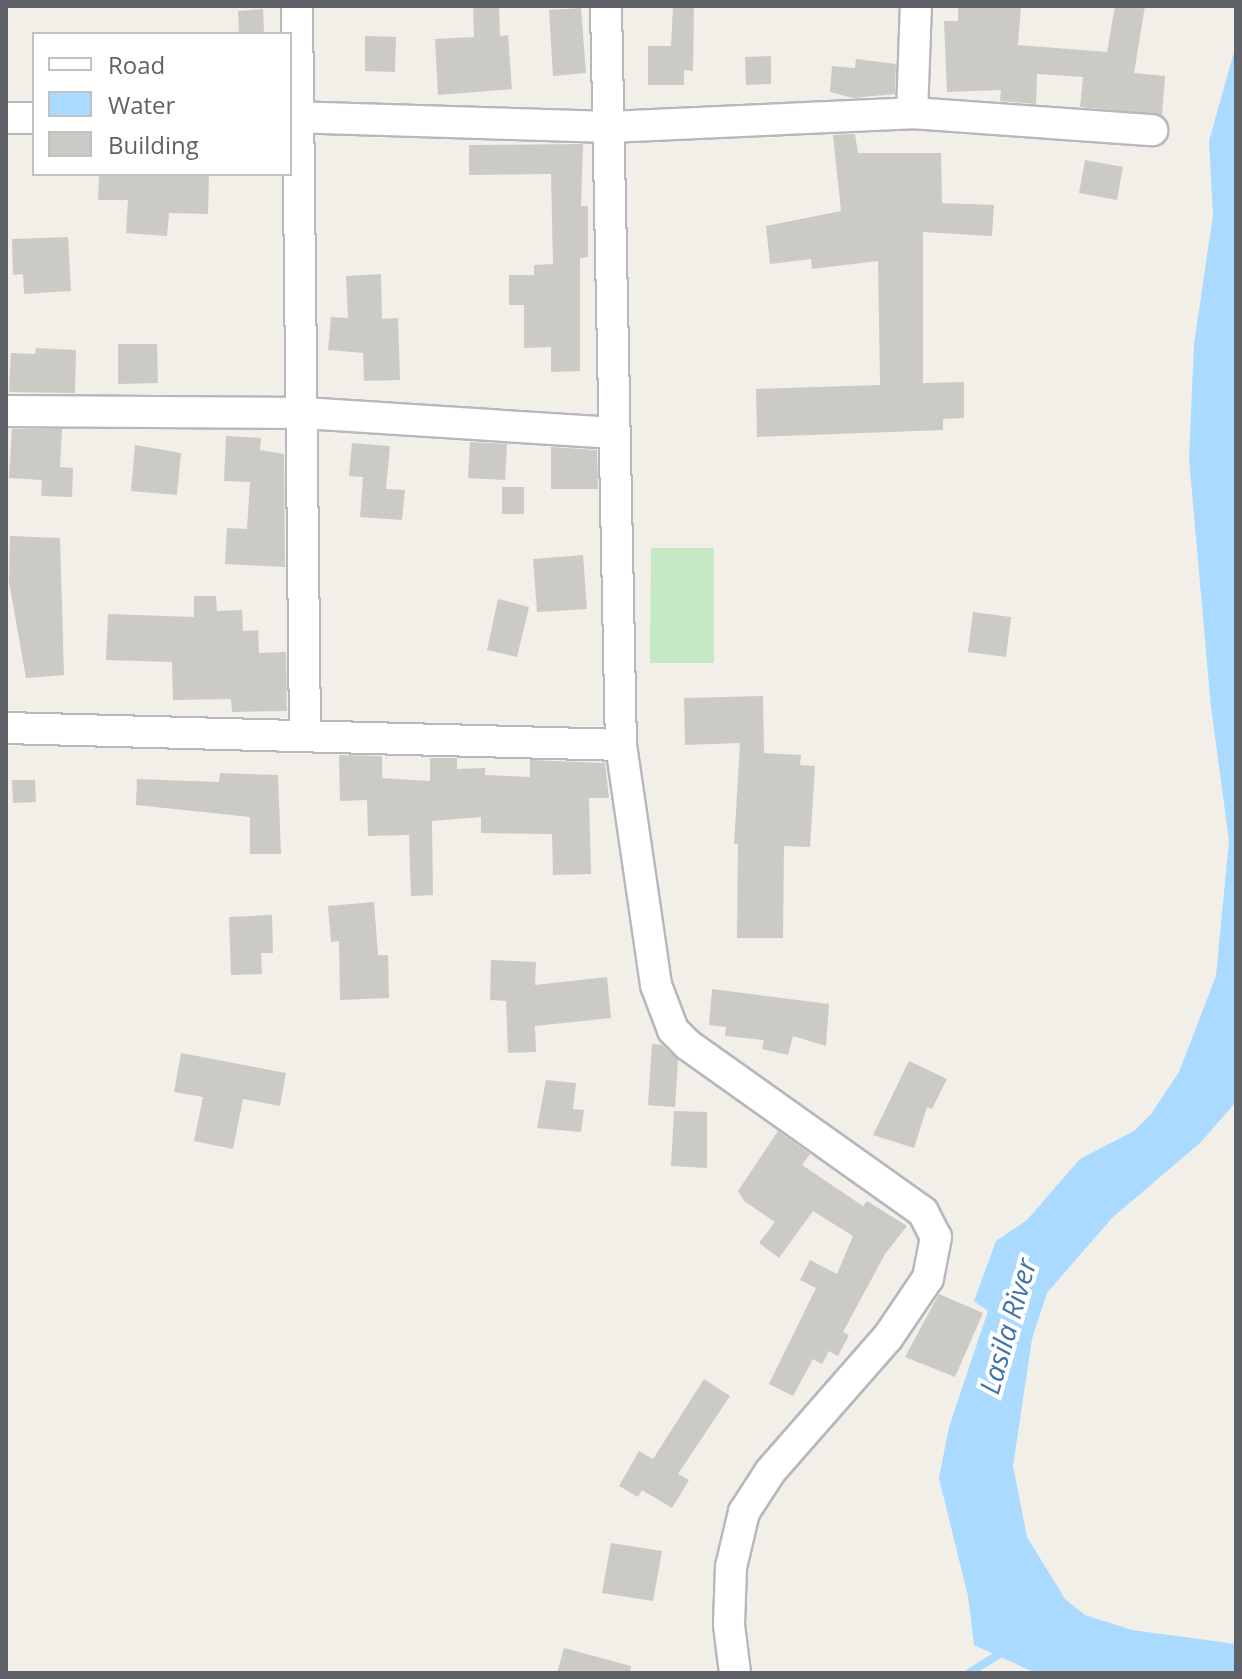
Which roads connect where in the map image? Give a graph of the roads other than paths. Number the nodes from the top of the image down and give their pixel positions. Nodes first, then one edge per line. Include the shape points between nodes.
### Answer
1 (297, 6) edge
2 (606, 6) edge
3 (916, 6) edge
4 (912, 113) junction
5 (296, 117) edge
6 (6, 118) edge
7 (32, 118) edge
8 (609, 127) junction
9 (1152, 130) dead end
10 (6, 411) edge
11 (304, 413) junction
12 (614, 433) junction
13 (6, 728) edge
14 (305, 733) junction
15 (621, 745) junction
16 (735, 1673) edge

1 - 5 street
2 - 8 street
3 - 4 street
4 - 8 street
4 - 9 street
5 - 8 street
5 - 11 street
6 - 7 street
8 - 12 street
10 - 11 street
11 - 12 street
11 - 14 street
12 - 15 street
13 - 14 street
14 - 15 street
15 - 16 street via 654,971 673,1030 764,1103 923,1212 936,1237 928,1278 888,1337 770,1472 744,1512 731,1567 729,1625

